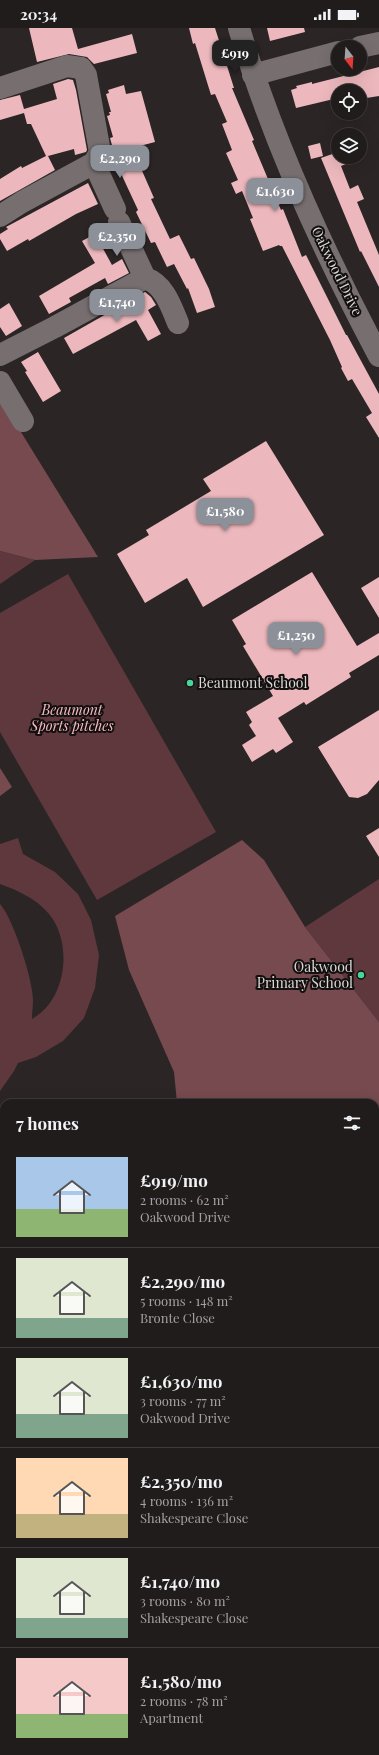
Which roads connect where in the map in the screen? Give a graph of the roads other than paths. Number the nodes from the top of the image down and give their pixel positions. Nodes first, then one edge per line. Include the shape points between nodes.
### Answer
1 (239, 28) edge
2 (379, 43) edge
3 (367, 46) edge
4 (331, 54) edge
5 (253, 75) junction
6 (0, 88) edge
7 (94, 163) junction
8 (0, 216) edge
9 (145, 278) junction
10 (178, 323) dead end
11 (0, 355) edge
12 (379, 356) edge
13 (0, 382) edge
14 (23, 421) dead end

1 - 5 street, Oakwood Drive
2 - 3 street
4 - 5 street
5 - 12 street, Oakwood Drive via 318,236
6 - 7 street via 67,66 81,68 86,75 100,145 99,158
7 - 8 street
7 - 9 street
9 - 10 street via 158,285
9 - 11 street
13 - 14 street

